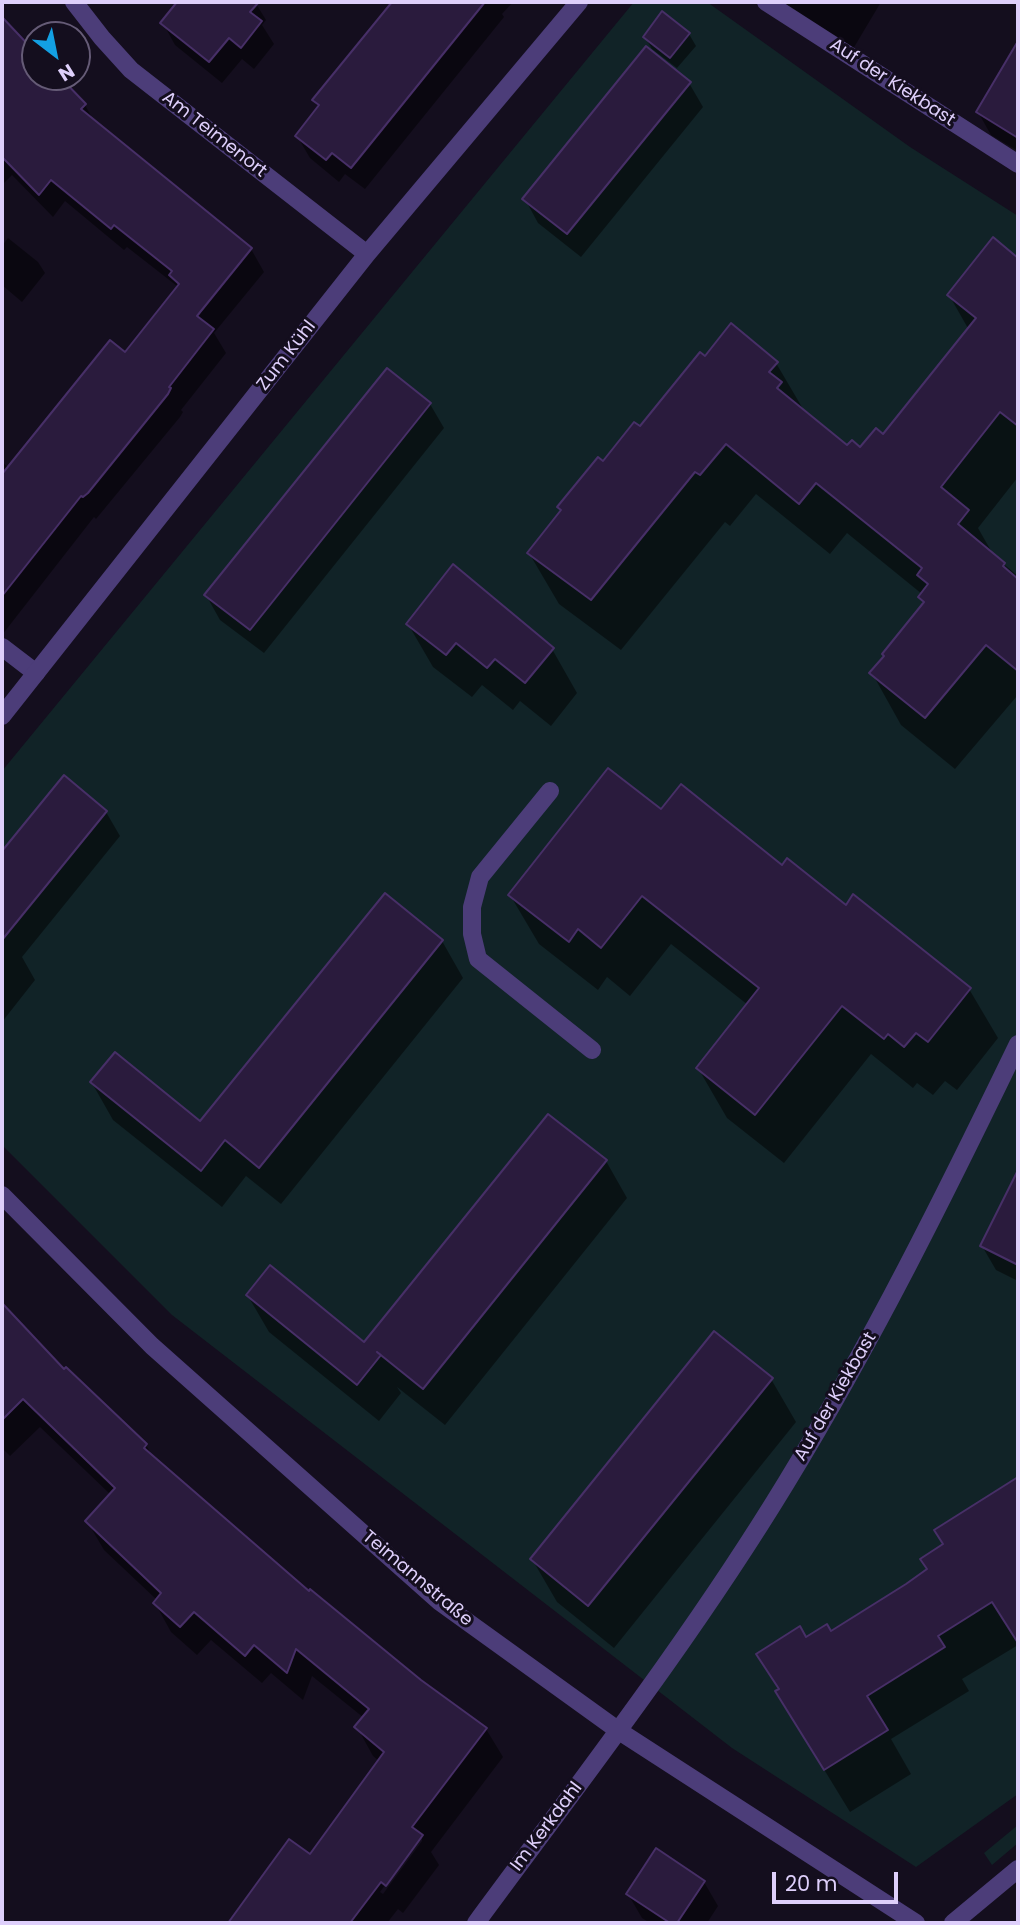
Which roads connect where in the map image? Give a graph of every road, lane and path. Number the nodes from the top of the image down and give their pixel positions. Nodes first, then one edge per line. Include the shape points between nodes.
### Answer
1 (74, 2) edge
2 (579, 2) edge
3 (766, 2) edge
4 (1018, 164) edge
5 (366, 254) junction
6 (2, 647) edge
7 (36, 673) junction
8 (2, 716) edge
9 (550, 791) dead end
10 (1018, 1044) edge
11 (592, 1050) dead end
12 (2, 1195) edge
13 (619, 1731) junction
14 (1018, 1869) edge
15 (476, 1923) edge
16 (916, 1923) edge
17 (953, 1923) edge

1 - 5 street, Am Teimenort via 131,70
2 - 5 street, Zum Kühl
3 - 4 street, Auf der Kiekbast
5 - 7 street, Zum Kühl
6 - 7 street
7 - 8 street, Zum Kühl
9 - 11 street via 480,877 472,907 472,934 478,959
10 - 13 street, Auf der Kiekbast via 853,1369 735,1563
12 - 13 street, Teimannstraße via 152,1346 440,1602
13 - 15 street, Im Kerkdahl
13 - 16 street, Teimannstraße
14 - 17 street

